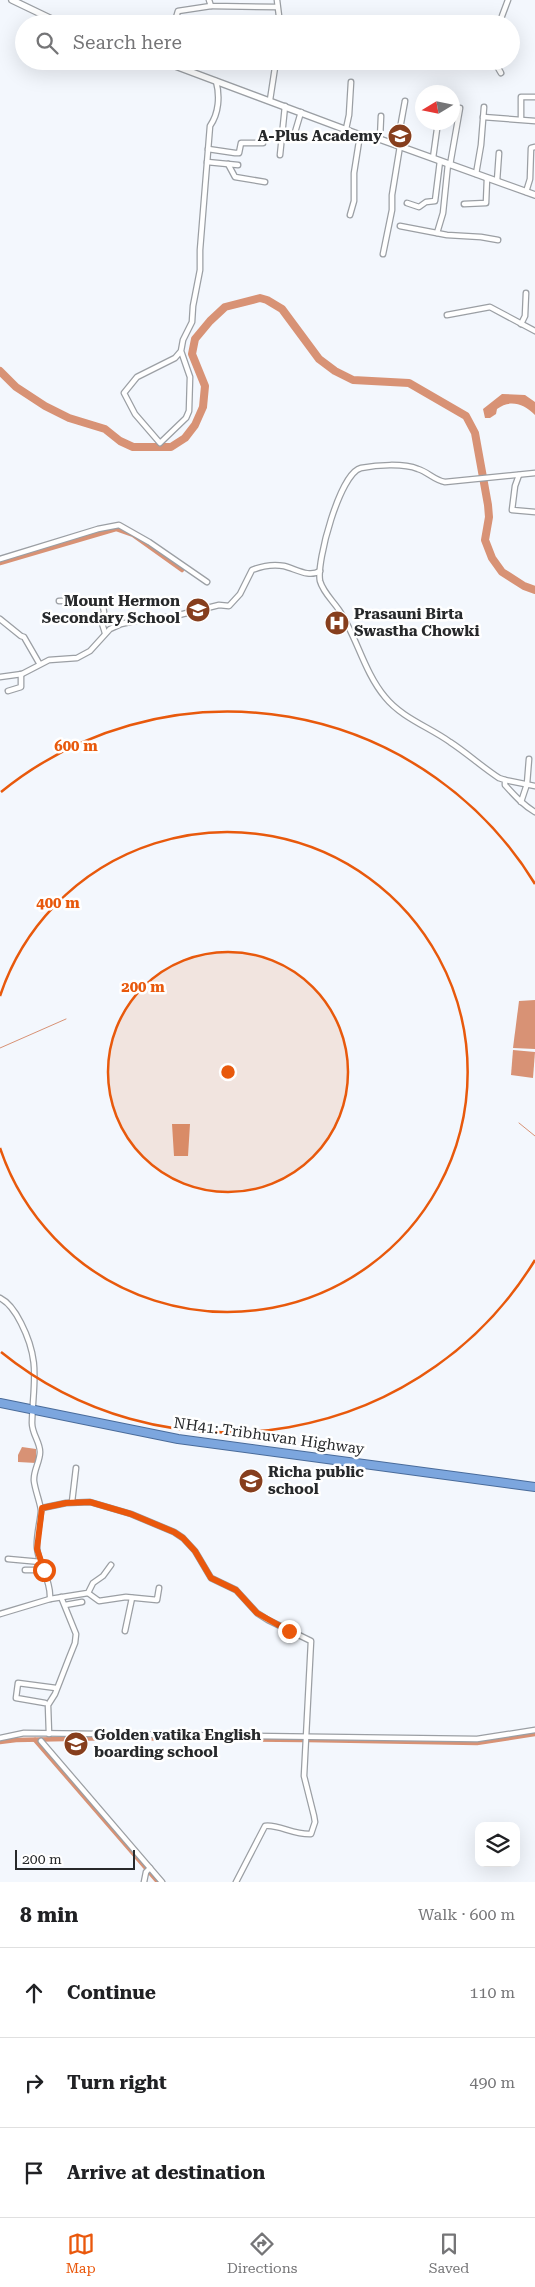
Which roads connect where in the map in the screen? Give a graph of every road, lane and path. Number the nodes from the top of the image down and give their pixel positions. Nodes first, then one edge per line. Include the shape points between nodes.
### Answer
1 (12, 0) edge
2 (209, 0) edge
3 (278, 0) edge
4 (508, 0) edge
5 (211, 6) junction
6 (277, 7) junction
7 (43, 15) edge
8 (176, 15) edge
9 (278, 15) edge
10 (502, 15) edge
11 (187, 70) edge
12 (275, 70) edge
13 (499, 70) edge
14 (501, 74) dead end
15 (216, 81) junction
16 (351, 82) dead end
17 (535, 97) edge
18 (270, 100) junction
19 (404, 101) dead end
20 (285, 106) junction
21 (484, 107) dead end
22 (301, 112) junction
23 (381, 116) dead end
24 (483, 117) junction
25 (521, 119) junction
26 (535, 121) edge
27 (346, 129) junction
28 (437, 130) edge
29 (456, 130) edge
30 (360, 135) junction
31 (293, 139) dead end
32 (380, 139) junction
33 (263, 143) dead end
34 (398, 146) junction
35 (535, 147) edge
36 (208, 149) junction
37 (499, 153) dead end
38 (280, 155) dead end
39 (433, 158) junction
40 (440, 161) junction
41 (207, 162) junction
42 (228, 164) junction
43 (449, 164) junction
44 (238, 165) dead end
45 (532, 172) edge
46 (476, 174) junction
47 (487, 178) junction
48 (497, 181) junction
49 (265, 182) dead end
50 (526, 192) junction
51 (535, 195) edge
52 (407, 203) dead end
53 (464, 204) dead end
54 (350, 215) dead end
55 (400, 226) dead end
56 (437, 233) junction
57 (498, 240) dead end
58 (384, 254) dead end
59 (526, 293) dead end
60 (448, 315) dead end
61 (521, 324) junction
62 (535, 332) edge
63 (181, 351) junction
64 (535, 473) edge
65 (520, 474) junction
66 (535, 512) edge
67 (0, 559) edge
68 (320, 571) junction
69 (207, 582) dead end
70 (59, 601) dead end
71 (0, 620) edge
72 (105, 633) junction
73 (39, 663) junction
74 (21, 674) junction
75 (0, 677) edge
76 (8, 691) dead end
77 (529, 759) dead end
78 (505, 780) junction
79 (526, 784) junction
80 (535, 786) edge
81 (521, 802) junction
82 (535, 812) edge
83 (0, 1298) edge
84 (0, 1403) edge
85 (33, 1410) junction
86 (76, 1468) dead end
87 (535, 1486) edge
88 (72, 1502) junction
89 (42, 1508) junction
90 (8, 1559) dead end
91 (40, 1562) junction
92 (111, 1565) dead end
93 (24, 1570) dead end
94 (44, 1570) junction
95 (158, 1588) dead end
96 (88, 1593) junction
97 (61, 1598) junction
98 (132, 1598) junction
99 (50, 1599) junction
100 (82, 1602) dead end
101 (65, 1605) junction
102 (0, 1614) edge
103 (125, 1630) dead end
104 (56, 1688) junction
105 (45, 1704) dead end
106 (535, 1730) edge
107 (49, 1734) junction
108 (305, 1737) junction
109 (0, 1738) edge
110 (40, 1741) dead end
111 (150, 1868) junction
112 (144, 1882) edge
113 (162, 1882) edge
114 (236, 1882) edge

1 - 7 street
2 - 5 street
3 - 6 street
4 - 10 street
5 - 6 street
5 - 8 street via 178,11
6 - 9 street
11 - 15 street
12 - 18 street
13 - 14 street
15 - 18 street
15 - 36 street via 219,93
16 - 27 street
17 - 25 street via 521,97
18 - 20 street
19 - 34 street
20 - 22 street
20 - 38 street
21 - 24 street
22 - 27 street
22 - 31 street
23 - 32 street
24 - 25 street
24 - 46 street
25 - 26 street
27 - 30 street
28 - 39 street
29 - 43 street
30 - 32 street
30 - 54 street
32 - 34 street
33 - 36 street via 242,143 239,153
34 - 39 street
34 - 58 street
35 - 45 street via 530,148
36 - 41 street
37 - 48 street
39 - 40 street
40 - 43 street
40 - 52 street via 435,201 419,206
41 - 42 street
41 - 63 street via 200,270 192,322
42 - 44 street
42 - 49 street via 235,177
43 - 46 street
43 - 56 street
45 - 50 street
46 - 47 street
47 - 48 street
47 - 53 street via 486,203
48 - 50 street
50 - 51 street
55 - 56 street
56 - 57 street
59 - 61 street via 525,316
60 - 61 street via 490,307
61 - 62 street
63 - 63 street via 190,377 189,411 160,443 135,414 124,393 137,377 175,358
64 - 65 street
65 - 66 street via 512,510
65 - 68 street via 455,482 437,480 414,467 360,468 345,482 334,509
67 - 69 street via 119,525
68 - 72 street via 310,574 284,566 260,567 252,570 240,594 229,606 132,621
68 - 78 street via 323,588 346,621 385,698 406,716
70 - 72 street via 93,600 103,606 101,620
71 - 73 street via 24,637
72 - 73 street via 84,655
73 - 74 street
74 - 75 street
74 - 76 street via 21,687
77 - 79 street
78 - 79 street
78 - 81 street
79 - 80 street
79 - 81 street
81 - 82 street
83 - 85 street via 17,1315 30,1341 36,1363
84 - 85 highway, NH41: Tribhuvan Highway
85 - 87 highway, NH41: Tribhuvan Highway via 178,1438
85 - 89 street via 34,1437 40,1445 34,1480
86 - 88 street
88 - 89 street
88 - 108 street via 104,1505 174,1532 195,1551 211,1578 236,1590 257,1613 311,1642
89 - 91 street via 37,1549
90 - 91 street
91 - 94 street
92 - 96 street
93 - 94 street
94 - 99 street
95 - 98 street via 156,1600
96 - 97 street
96 - 98 street via 99,1600
97 - 99 street
97 - 101 street
98 - 103 street
99 - 102 street
100 - 101 street
101 - 104 street via 76,1634
104 - 105 street via 18,1684 16,1698
104 - 107 street via 48,1705
106 - 108 street via 476,1739
107 - 108 street
107 - 109 street via 24,1733
108 - 114 street via 304,1776 315,1822 311,1834 286,1831 274,1825 265,1826
110 - 111 street
111 - 112 street
111 - 113 street

